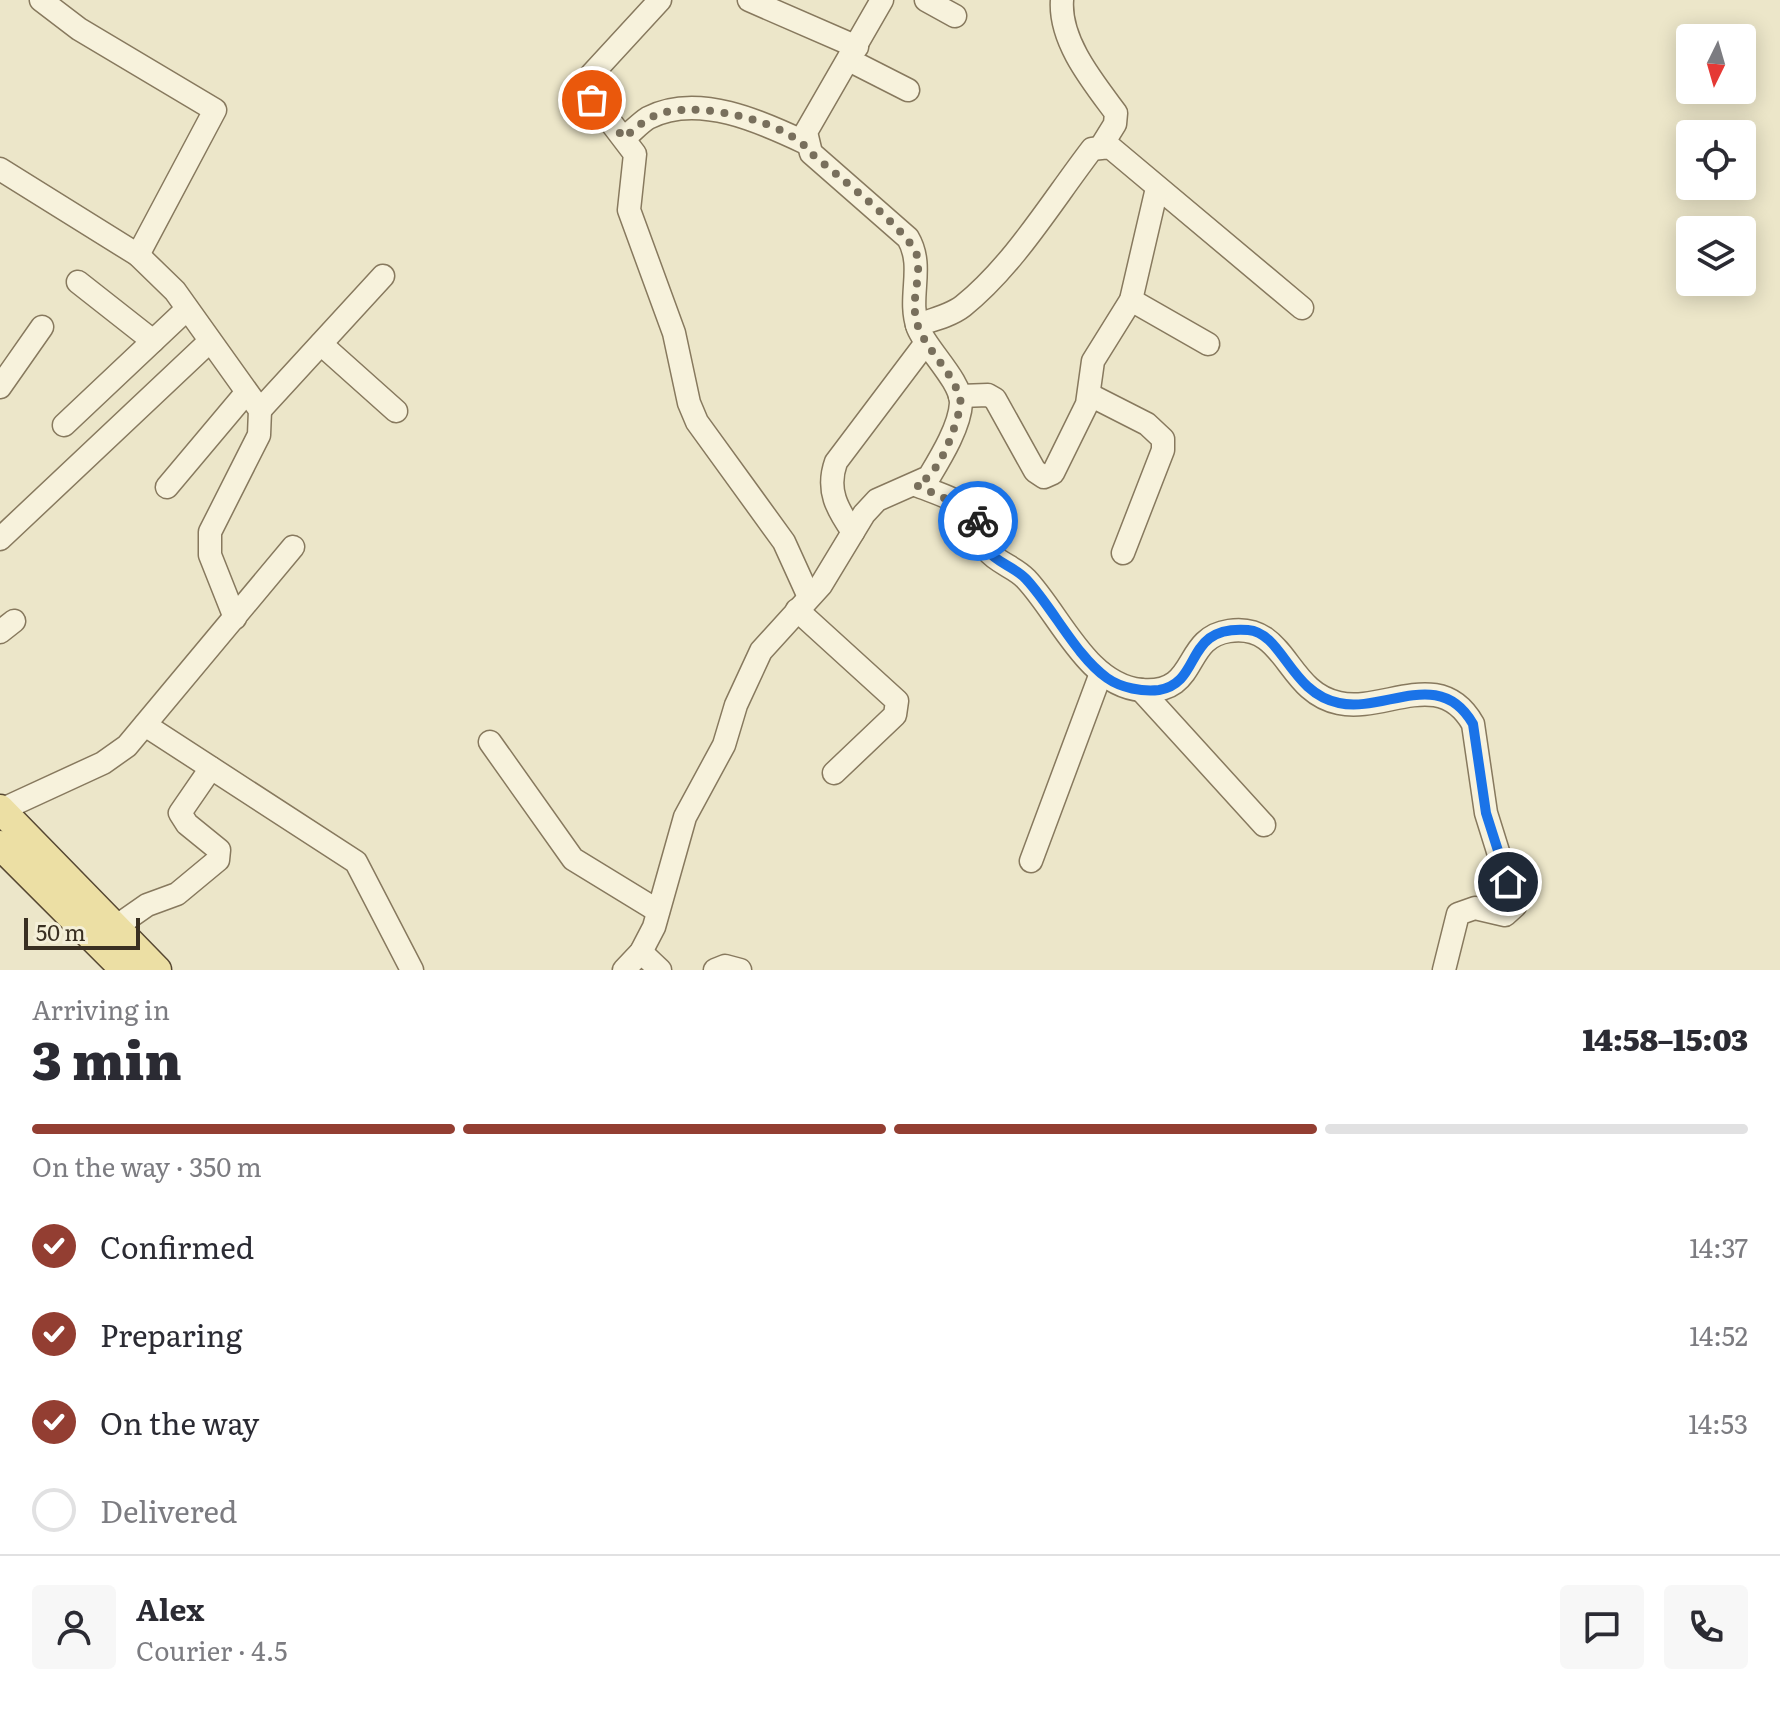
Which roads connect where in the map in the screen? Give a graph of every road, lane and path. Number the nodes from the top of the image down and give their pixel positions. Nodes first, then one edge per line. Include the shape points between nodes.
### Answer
1 (41, 0) edge
2 (660, 0) edge
3 (749, 0) edge
4 (882, 0) edge
5 (926, 0) edge
6 (1062, 0) edge
7 (955, 16) dead end
8 (853, 53) junction
9 (908, 90) dead end
10 (624, 138) junction
11 (806, 143) junction
12 (1102, 145) junction
13 (0, 169) edge
14 (1157, 188) junction
15 (138, 255) junction
16 (383, 276) dead end
17 (78, 282) dead end
18 (1131, 300) junction
19 (1302, 308) dead end
20 (187, 309) junction
21 (42, 327) dead end
22 (921, 334) junction
23 (153, 341) junction
24 (209, 342) junction
25 (321, 344) junction
26 (1208, 344) dead end
27 (0, 387) edge
28 (1090, 395) junction
29 (960, 396) junction
30 (253, 402) junction
31 (396, 411) dead end
32 (64, 425) dead end
33 (916, 485) junction
34 (167, 487) dead end
35 (853, 532) junction
36 (0, 539) edge
37 (293, 547) dead end
38 (1123, 553) dead end
39 (803, 604) junction
40 (235, 618) junction
41 (1101, 673) junction
42 (1141, 690) junction
43 (145, 725) junction
44 (490, 742) dead end
45 (211, 768) junction
46 (834, 773) dead end
47 (0, 809) edge
48 (1264, 825) dead end
49 (0, 845) edge
50 (1031, 861) dead end
51 (658, 911) junction
52 (106, 933) junction
53 (641, 952) junction
54 (125, 970) edge
55 (157, 970) edge
56 (412, 970) edge
57 (624, 970) edge
58 (660, 970) edge
59 (715, 970) edge
60 (740, 970) edge
61 (1444, 970) edge

1 - 15 street via 79,29 215,110
2 - 10 street via 588,80 592,100
3 - 8 street
4 - 8 street
5 - 7 street
6 - 12 street via 1062,15 1086,73 1116,113
8 - 9 street
8 - 11 street via 806,132
10 - 11 street via 647,118 699,109 749,119
10 - 39 street via 636,164 629,210 674,333 689,403 697,422 784,542
11 - 22 street via 908,238 918,263 912,305
12 - 14 street
12 - 22 street via 1092,149 976,294
13 - 15 street
14 - 18 street
14 - 19 street
15 - 20 street
16 - 25 street
17 - 23 street
18 - 26 street
18 - 28 street via 1093,361
20 - 23 street
20 - 24 street
21 - 27 street
22 - 29 street
22 - 35 street via 836,462 833,500
23 - 32 street
24 - 30 street
24 - 36 street
25 - 30 street
25 - 31 street
28 - 29 street via 1053,473 1044,477 1031,464 995,399
28 - 38 street via 1147,424 1163,439
29 - 33 street via 958,417 937,463
30 - 34 street
30 - 40 street via 259,435 210,532 210,555
33 - 35 street via 885,494
33 - 41 street via 970,510 986,549 1025,578
35 - 39 street
37 - 40 street
39 - 46 street via 897,701 895,715
39 - 51 street via 754,663 724,745 685,817
40 - 43 street
41 - 42 street
41 - 50 street
42 - 48 street
42 - 61 street via 1158,690 1181,680 1195,651 1214,635 1250,630 1269,638 1298,680 1323,697 1358,704 1413,693 1435,695 1467,713 1486,813 1515,906 1505,915 1475,908 1458,914
43 - 45 street
43 - 47 street via 103,763
44 - 51 street via 573,859
45 - 52 street via 180,813 219,850 218,860 177,894 147,905
45 - 56 street via 356,862
47 - 52 main road
49 - 52 main road
51 - 53 street
52 - 54 main road
52 - 55 main road
53 - 57 street
53 - 58 street
59 - 60 street

